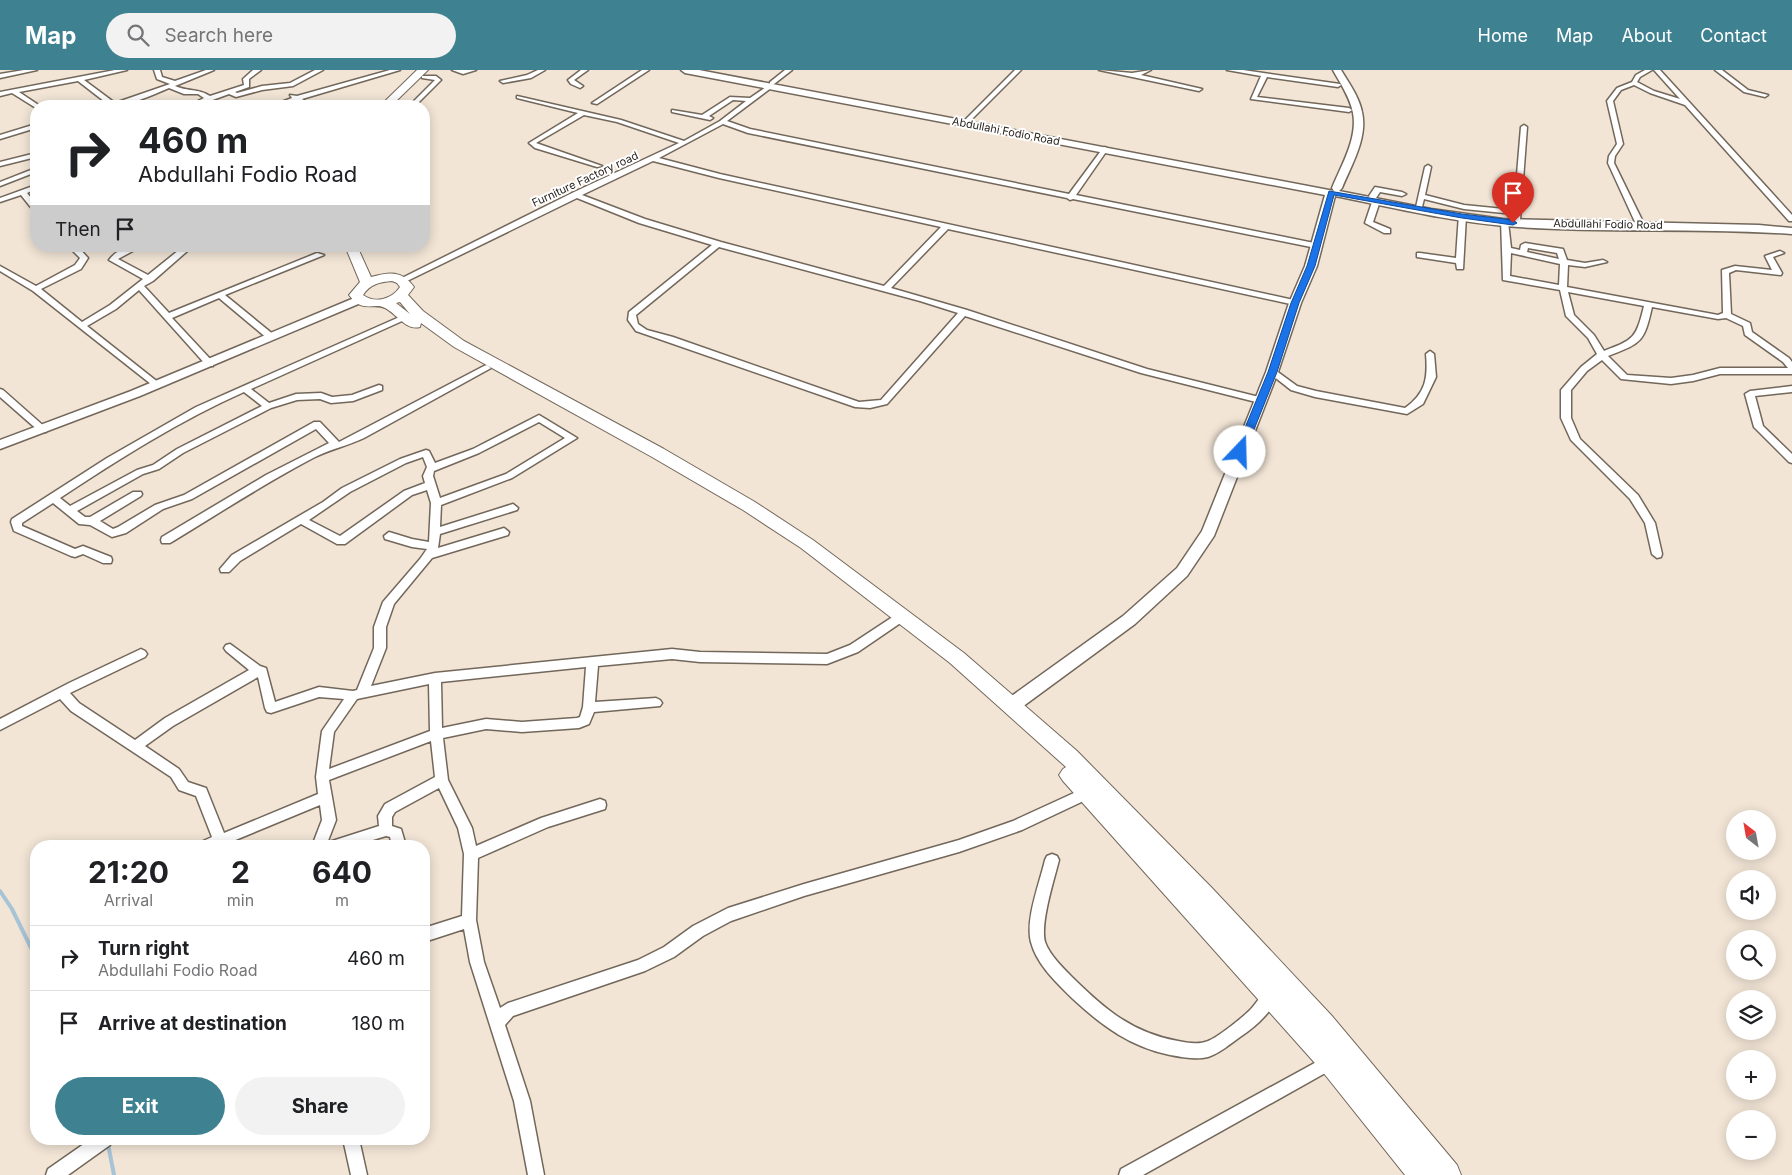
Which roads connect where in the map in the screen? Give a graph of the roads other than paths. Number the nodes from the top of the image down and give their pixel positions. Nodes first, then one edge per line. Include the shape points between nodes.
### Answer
1 (34, 70) edge
2 (124, 70) edge
3 (157, 70) edge
4 (212, 70) edge
5 (258, 70) edge
6 (320, 70) edge
7 (396, 70) edge
8 (455, 70) edge
9 (473, 70) edge
10 (542, 70) edge
11 (585, 70) edge
12 (646, 70) edge
13 (685, 70) edge
14 (706, 70) edge
15 (789, 70) edge
16 (1018, 70) edge
17 (1102, 70) edge
18 (1148, 70) edge
19 (1230, 70) edge
20 (1330, 70) edge
21 (1337, 70) edge
22 (1649, 70) edge
23 (1657, 70) edge
24 (1718, 70) edge
25 (426, 72) edge
26 (1132, 75) junction
27 (1265, 75) junction
28 (0, 76) edge
29 (79, 79) junction
30 (503, 81) dead end
31 (1634, 83) junction
32 (173, 85) junction
33 (771, 85) junction
34 (1338, 85) junction
35 (580, 86) dead end
36 (279, 87) junction
37 (1199, 89) dead end
38 (14, 92) junction
39 (230, 92) junction
40 (0, 94) edge
41 (1765, 95) dead end
42 (519, 97) dead end
43 (209, 98) junction
44 (297, 98) junction
45 (105, 100) edge
46 (129, 100) edge
47 (204, 100) edge
48 (291, 100) edge
49 (300, 100) edge
50 (391, 100) edge
51 (399, 100) edge
52 (418, 100) edge
53 (751, 100) junction
54 (30, 102) edge
55 (594, 102) dead end
56 (1689, 104) junction
57 (1349, 110) junction
58 (674, 111) dead end
59 (582, 113) junction
60 (703, 117) junction
61 (967, 121) junction
62 (723, 122) junction
63 (1524, 127) dead end
64 (30, 128) edge
65 (1348, 133) dead end
66 (0, 137) edge
67 (685, 143) junction
68 (1105, 149) junction
69 (30, 156) edge
70 (654, 159) junction
71 (1338, 160) dead end
72 (0, 164) edge
73 (599, 166) dead end
74 (1428, 167) dead end
75 (30, 172) edge
76 (0, 184) edge
77 (30, 189) edge
78 (1333, 190) junction
79 (22, 192) junction
80 (1402, 194) dead end
81 (575, 195) junction
82 (1070, 198) junction
83 (1375, 198) junction
84 (0, 200) edge
85 (1420, 200) junction
86 (30, 201) edge
87 (1517, 215) junction
88 (1462, 216) junction
89 (1638, 220) junction
90 (1792, 220) edge
91 (1504, 222) junction
92 (1792, 224) edge
93 (946, 226) junction
94 (1387, 231) dead end
95 (1792, 231) edge
96 (718, 244) junction
97 (1316, 246) junction
98 (1507, 250) junction
99 (78, 252) edge
100 (124, 252) edge
101 (182, 252) edge
102 (354, 252) edge
103 (364, 252) edge
104 (1780, 253) dead end
105 (320, 255) dead end
106 (1420, 255) dead end
107 (1564, 262) junction
108 (1603, 262) dead end
109 (0, 268) edge
110 (380, 278) junction
111 (150, 280) junction
112 (367, 282) junction
113 (140, 287) junction
114 (1563, 288) junction
115 (36, 289) junction
116 (886, 289) junction
117 (396, 292) junction
118 (220, 295) junction
119 (359, 300) junction
120 (1295, 303) junction
121 (1649, 304) junction
122 (964, 312) junction
123 (1728, 315) junction
124 (167, 317) junction
125 (407, 317) junction
126 (82, 324) junction
127 (271, 338) junction
128 (1430, 354) dead end
129 (1602, 355) junction
130 (210, 364) junction
131 (1792, 367) edge
132 (487, 368) junction
133 (1792, 371) edge
134 (1272, 372) junction
135 (156, 385) junction
136 (244, 388) junction
137 (379, 388) dead end
138 (1792, 389) edge
139 (0, 392) edge
140 (1260, 400) junction
141 (268, 406) junction
142 (44, 430) junction
143 (335, 444) junction
144 (0, 445) edge
145 (1792, 460) edge
146 (432, 468) junction
147 (430, 485) junction
148 (137, 494) dead end
149 (52, 497) junction
150 (436, 503) junction
151 (513, 508) dead end
152 (71, 510) junction
153 (301, 520) junction
154 (92, 521) junction
155 (435, 532) junction
156 (504, 532) dead end
157 (388, 536) dead end
158 (166, 540) dead end
159 (431, 551) junction
160 (1657, 554) dead end
161 (107, 560) dead end
162 (225, 569) dead end
163 (895, 621) junction
164 (230, 648) dead end
165 (141, 654) dead end
166 (592, 664) junction
167 (258, 671) junction
168 (435, 678) junction
169 (62, 693) junction
170 (357, 695) junction
171 (656, 703) dead end
172 (1012, 705) junction
173 (589, 707) junction
174 (0, 725) edge
175 (436, 734) junction
176 (134, 747) junction
177 (322, 777) junction
178 (442, 780) junction
179 (1087, 793) junction
180 (325, 797) junction
181 (600, 805) dead end
182 (386, 830) junction
183 (220, 840) joint
184 (321, 840) edge
185 (354, 840) edge
186 (398, 840) edge
187 (471, 854) junction
188 (1052, 860) dead end
189 (468, 920) junction
190 (430, 933) edge
191 (488, 996) junction
192 (1271, 996) junction
193 (508, 1010) junction
194 (496, 1024) junction
195 (1331, 1062) junction
196 (96, 1145) edge
197 (352, 1145) edge
198 (54, 1175) edge
199 (359, 1175) edge
200 (536, 1175) edge
201 (1127, 1175) edge
202 (1423, 1175) edge
203 (1447, 1175) edge

1 - 28 street
2 - 29 street
3 - 32 street via 159,78
4 - 32 street
5 - 39 street via 246,79 247,86
6 - 36 street
7 - 44 street
8 - 9 street
10 - 30 street via 529,77
11 - 35 street via 571,80
12 - 55 street
13 - 33 main road, Abdullahi Fodio Road
14 - 33 main road, Abdullahi Fodio Road
15 - 33 street, Furniture Factory road
16 - 61 street
17 - 26 street
18 - 26 street
19 - 27 street
20 - 34 main road
21 - 78 main road via 1352,97 1359,121
22 - 31 street via 1638,76
23 - 56 street
24 - 41 street via 1746,91
25 - 50 main road
25 - 51 main road
25 - 52 street via 438,80
26 - 37 street
27 - 34 street
27 - 57 street via 1253,98
29 - 38 street
29 - 45 street
31 - 56 street
31 - 89 street via 1619,89 1610,101 1620,144 1611,163
32 - 43 street via 186,93 202,92
32 - 46 street
33 - 53 street, Furniture Factory road
33 - 61 main road, Abdullahi Fodio Road
33 - 68 main road, Abdullahi Fodio Road
34 - 57 main road
36 - 39 street via 236,95
36 - 44 street via 281,93
38 - 40 street
38 - 54 street
39 - 43 street
42 - 59 street
43 - 47 street
44 - 48 street
44 - 49 street
53 - 60 street via 731,98
53 - 62 street, Furniture Factory road
56 - 90 street
57 - 65 main road
58 - 60 street
59 - 67 street
59 - 73 street via 532,143
60 - 62 street
61 - 78 main road, Abdullahi Fodio Road
62 - 67 street, Furniture Factory road
62 - 82 street via 748,131
63 - 87 street
64 - 66 street
67 - 70 street, Furniture Factory road
68 - 78 main road, Abdullahi Fodio Road
68 - 82 street
69 - 72 street
70 - 81 street, Furniture Factory road
70 - 93 street
71 - 78 main road
74 - 85 street
75 - 76 street
77 - 79 street
78 - 83 main road, Abdullahi Fodio Road
78 - 97 main road
79 - 84 street
79 - 86 street
80 - 83 street via 1378,189
81 - 96 street via 642,221
81 - 117 street, Furniture Factory road
82 - 97 street
83 - 85 main road, Abdullahi Fodio Road
83 - 88 main road, Abdullahi Fodio Road
83 - 94 street via 1368,222
85 - 87 main road, Abdullahi Fodio Road via 1476,214
87 - 89 main road, Abdullahi Fodio Road
88 - 91 main road, Abdullahi Fodio Road
88 - 106 street via 1460,264
89 - 92 main road, Abdullahi Fodio Road
91 - 95 main road, Abdullahi Fodio Road via 1734,226
91 - 98 street
93 - 116 street
93 - 120 street
96 - 116 street
96 - 122 street via 632,314 633,325 641,331 858,405 884,402
97 - 120 main road
98 - 107 street
98 - 114 street via 1506,278
99 - 115 street via 84,258 78,267
100 - 111 street via 113,260
101 - 111 street
102 - 112 main road
103 - 110 main road
104 - 123 street via 1768,256 1778,273 1735,268 1725,272
105 - 118 street
107 - 108 street via 1585,265
107 - 114 street
109 - 115 street
110 - 112 main road
110 - 117 main road via 393,277
111 - 113 street
112 - 119 main road via 359,288 356,295
113 - 124 street
113 - 126 street
114 - 121 street
114 - 129 street via 1570,316 1591,337
115 - 126 street
116 - 122 street
117 - 119 main road via 375,304
117 - 125 main road
117 - 172 main road via 418,314 459,344 658,453 807,544 950,652
118 - 124 street
118 - 127 street
119 - 127 main road
120 - 134 main road
121 - 123 street via 1718,317
121 - 129 street via 1642,332 1630,344
122 - 140 street via 1144,371
123 - 131 street via 1747,325 1748,333
124 - 130 street
125 - 132 main road via 422,331
125 - 136 street
126 - 135 street
127 - 130 main road
128 - 134 street via 1432,378 1420,402 1407,411 1294,388
129 - 133 street via 1624,377 1671,380 1720,371
129 - 160 street via 1584,369 1566,390 1566,418 1576,440 1634,497 1650,522
130 - 135 main road
132 - 143 street via 342,445
132 - 163 main road via 668,467 728,504 789,543
134 - 140 main road
135 - 142 main road
136 - 141 street
136 - 149 street via 198,409
137 - 141 street via 353,398 296,397
138 - 145 street via 1750,394 1759,427
139 - 142 street
140 - 172 main road via 1209,532 1182,572 1129,620
141 - 152 street
142 - 144 main road
143 - 154 street via 317,424 216,482 188,497 159,506 117,532 112,533
143 - 158 street via 259,483
146 - 147 street via 429,472
146 - 150 street via 476,451 539,418 572,438 509,476
146 - 153 street via 428,454 415,456 346,490
147 - 150 street
147 - 153 street via 408,493 341,541
148 - 154 street
149 - 152 street
149 - 161 street via 18,519 18,528 75,553 83,550
150 - 155 street
151 - 155 street
152 - 154 street via 83,521
153 - 162 street via 236,558
155 - 159 street
156 - 159 street
157 - 159 street
159 - 170 street via 389,602 380,627 380,648 367,683
163 - 166 street via 853,650 827,659 672,654
163 - 179 main road via 1001,708
164 - 167 street
165 - 169 street
166 - 168 street
166 - 173 street
167 - 170 street via 262,671 271,708 319,692
167 - 176 street via 169,722
168 - 170 street
168 - 175 street
169 - 174 street
169 - 176 street via 75,707
170 - 177 street via 328,731
171 - 173 street
172 - 203 main road via 1070,757 1273,970 1349,1055
173 - 175 street via 585,720 579,723 522,727 486,724
175 - 177 street
175 - 178 street
176 - 183 street via 175,773 184,786 201,792
177 - 180 street
178 - 182 street via 390,808 385,816
178 - 187 street via 465,828
179 - 192 main road
179 - 193 street via 1017,826 967,844 804,890 728,916 698,930 669,952 640,966
180 - 183 street
180 - 184 street via 329,820
181 - 187 street via 546,822
182 - 185 street
182 - 186 street via 396,833
187 - 189 street
188 - 192 street via 1036,930 1038,942 1049,961 1100,1015 1134,1038 1184,1050 1209,1049 1245,1026
189 - 190 street
189 - 191 street
191 - 193 street
191 - 194 street
192 - 195 main road
193 - 194 street
194 - 200 street via 522,1102
195 - 201 street
195 - 202 main road
196 - 198 street
197 - 199 street

